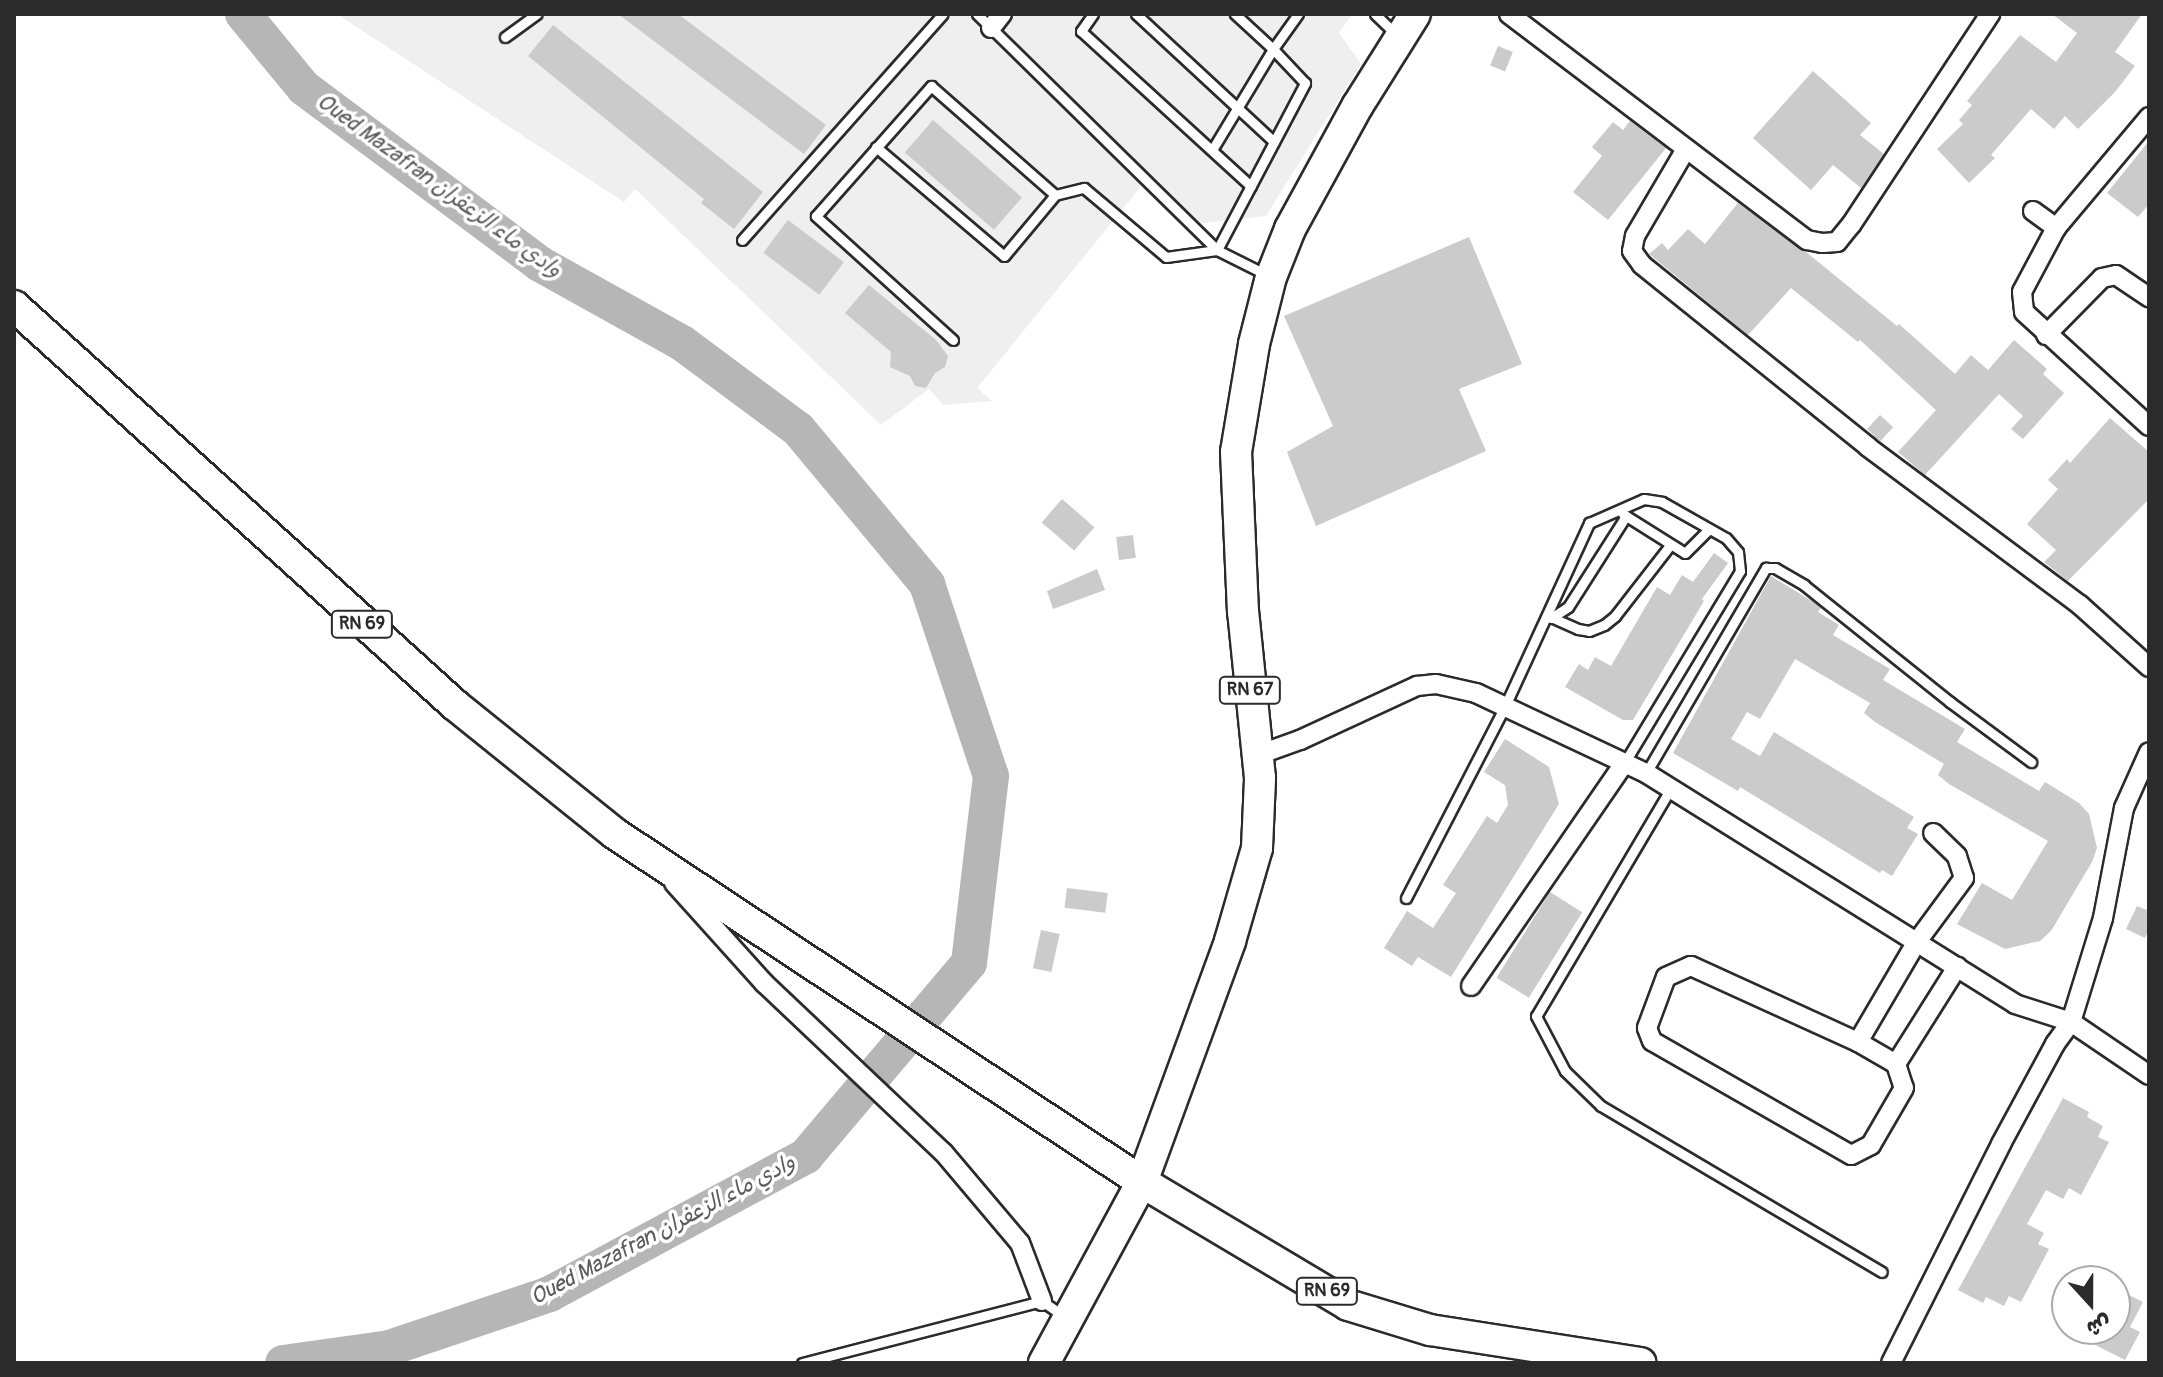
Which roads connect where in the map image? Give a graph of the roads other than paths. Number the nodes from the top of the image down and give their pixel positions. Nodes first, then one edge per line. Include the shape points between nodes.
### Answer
1 (537, 14) edge
2 (943, 14) edge
3 (977, 14) edge
4 (1093, 14) edge
5 (1136, 14) edge
6 (1235, 14) edge
7 (1298, 14) edge
8 (1375, 14) edge
9 (1509, 14) edge
10 (1990, 14) edge
11 (996, 21) edge
12 (1408, 26) edge
13 (505, 37) dead end
14 (1273, 49) junction
15 (1238, 109) junction
16 (2149, 117) edge
17 (1274, 142) junction
18 (876, 147) junction
19 (1686, 149) junction
20 (1212, 150) junction
21 (1251, 186) junction
22 (1055, 195) junction
23 (2033, 211) dead end
24 (2056, 228) junction
25 (742, 240) dead end
26 (1217, 250) junction
27 (1271, 277) junction
28 (2149, 297) edge
29 (14, 306) edge
30 (2046, 335) junction
31 (953, 340) dead end
32 (2149, 426) edge
33 (1617, 510) junction
34 (1626, 516) junction
35 (1709, 529) junction
36 (1670, 545) junction
37 (1549, 618) junction
38 (2149, 667) edge
39 (1504, 708) junction
40 (2149, 752) edge
41 (1258, 755) junction
42 (2031, 762) dead end
43 (1624, 763) junction
44 (1646, 773) junction
45 (1671, 788) junction
46 (1933, 833) dead end
47 (650, 857) junction
48 (1406, 898) dead end
49 (1916, 943) junction
50 (1957, 967) junction
51 (1471, 986) dead end
52 (2071, 1022) junction
53 (1858, 1042) junction
54 (1896, 1064) junction
55 (2149, 1075) edge
56 (1142, 1182) junction
57 (1882, 1272) dead end
58 (1042, 1301) junction
59 (1067, 1319) junction
60 (848, 1351) junction
61 (802, 1363) edge
62 (840, 1363) edge
63 (1044, 1363) edge
64 (1640, 1363) edge
65 (1891, 1363) edge

1 - 13 lane
2 - 25 lane
3 - 11 lane
4 - 20 lane via 1081,31
5 - 15 lane
6 - 14 lane
7 - 14 lane
8 - 12 lane
9 - 19 street
10 - 19 street via 1837,242 1807,240
11 - 26 lane
12 - 27 main road, RN 67 via 1290,229
14 - 15 lane
14 - 17 lane via 1305,83
15 - 17 lane
15 - 20 lane
16 - 24 street
17 - 21 lane
18 - 22 lane via 931,86
18 - 22 lane via 1004,256
18 - 31 lane via 816,216
19 - 38 street via 1635,236 1632,251 1642,265 1868,447 2080,605
20 - 21 lane
21 - 26 lane
22 - 26 lane via 1084,188 1166,257
23 - 24 street
24 - 30 street via 2022,292 2024,312
26 - 27 lane
27 - 41 main road, RN 67 via 1236,452 1243,612
28 - 30 street via 2116,275 2102,278
29 - 47 main road, RN 69 via 455,705
30 - 32 street
33 - 34 lane
33 - 35 lane via 1644,499 1662,502
33 - 37 lane via 1589,523
34 - 36 lane
34 - 37 lane via 1568,607
35 - 36 lane via 1685,553
35 - 43 lane via 1738,552 1740,571
36 - 37 lane via 1604,625 1589,631
37 - 39 lane
39 - 41 street via 1453,686 1417,686
39 - 43 street
39 - 48 lane
40 - 52 street via 2124,808 2103,918
41 - 56 main road, RN 67 via 1257,848 1230,941
42 - 44 lane via 1804,585 1766,568
43 - 44 street
43 - 51 street
44 - 45 street
45 - 49 street
45 - 57 lane via 1536,1016 1565,1071 1601,1106
46 - 49 street via 1957,856 1964,878
47 - 56 main road, RN 69
47 - 58 street via 764,983 943,1152 1020,1243
49 - 50 street
49 - 53 street
50 - 52 street via 2015,1004
50 - 54 street
52 - 55 street
52 - 65 street via 2001,1144
53 - 54 street
53 - 54 street via 1691,966 1666,977 1647,1028 1652,1041 1851,1155 1871,1145 1904,1088
56 - 59 main road, RN 67
56 - 64 main road, RN 69 via 1348,1305 1458,1336
58 - 59 lane
58 - 60 lane
59 - 63 main road, RN 67
60 - 61 lane
60 - 62 lane

